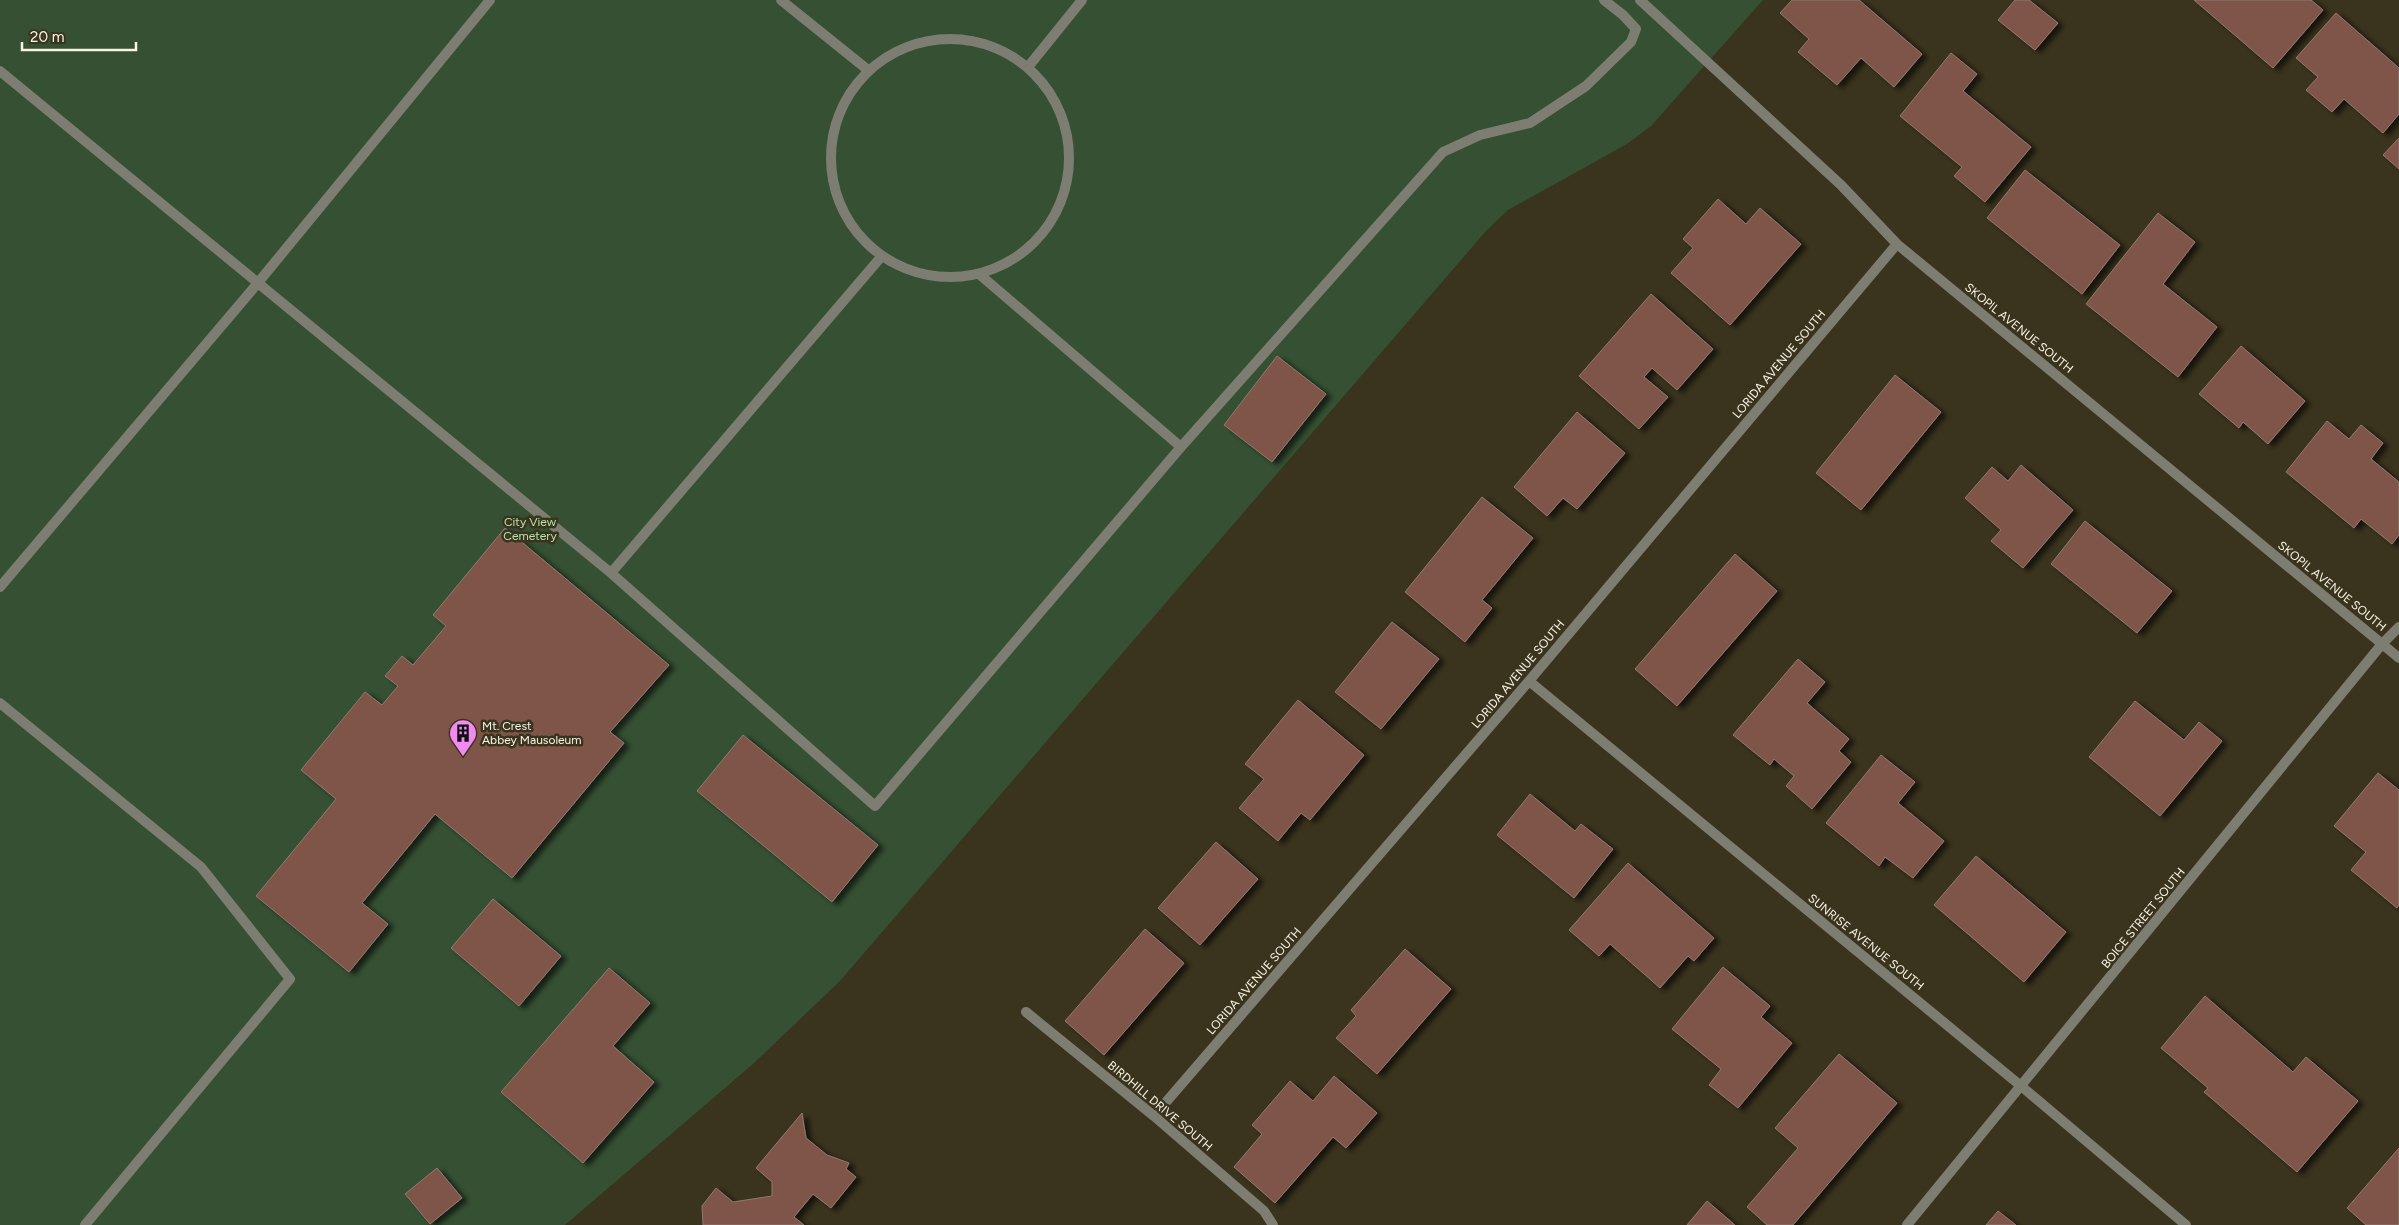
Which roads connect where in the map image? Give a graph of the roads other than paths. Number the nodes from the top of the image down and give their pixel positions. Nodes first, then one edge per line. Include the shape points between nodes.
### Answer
1 (490, 0) edge
2 (781, 0) edge
3 (1082, 0) edge
4 (1604, 0) edge
5 (1640, 0) edge
6 (1028, 67) junction
7 (868, 70) junction
8 (0, 71) edge
9 (1897, 244) junction
10 (881, 257) junction
11 (980, 274) junction
12 (257, 284) junction
13 (1182, 447) junction
14 (611, 573) junction
15 (0, 588) edge
16 (2399, 628) edge
17 (2382, 644) junction
18 (2399, 658) edge
19 (1529, 681) junction
20 (0, 703) edge
21 (1026, 1012) dead end
22 (2021, 1086) junction
23 (1154, 1116) junction
24 (85, 1225) edge
25 (1273, 1225) edge
26 (1906, 1225) edge
27 (2186, 1225) edge

1 - 12 street
2 - 7 street
3 - 6 street
4 - 13 street via 1636,30 1619,55 1586,86 1530,123 1480,135 1443,152
5 - 9 street, SKOPIL AVENUE SOUTH via 1841,185
6 - 7 street via 999,48 966,39 930,39 897,50
6 - 11 street via 1053,95 1067,130 1070,167 1061,203 1042,235 1014,260
7 - 10 street via 846,98 833,131 830,167 838,201 855,233
8 - 12 street
9 - 17 street, SKOPIL AVENUE SOUTH
9 - 19 street, LORIDA AVENUE SOUTH
10 - 11 street via 912,272 946,278
10 - 14 street
11 - 13 street
12 - 14 street
12 - 15 street
13 - 14 street via 875,806
16 - 17 street, BOICE STREET SOUTH
17 - 18 street, SKOPIL AVENUE SOUTH
17 - 22 street, BOICE STREET SOUTH
19 - 22 street, SUNRISE AVENUE SOUTH
19 - 23 street, LORIDA AVENUE SOUTH
20 - 24 street via 200,867 290,979
21 - 23 street, BIRDHILL DRIVE SOUTH
22 - 26 street, BOICE STREET SOUTH
22 - 27 street, SUNRISE AVENUE SOUTH
23 - 25 street, BIRDHILL DRIVE SOUTH via 1264,1211

